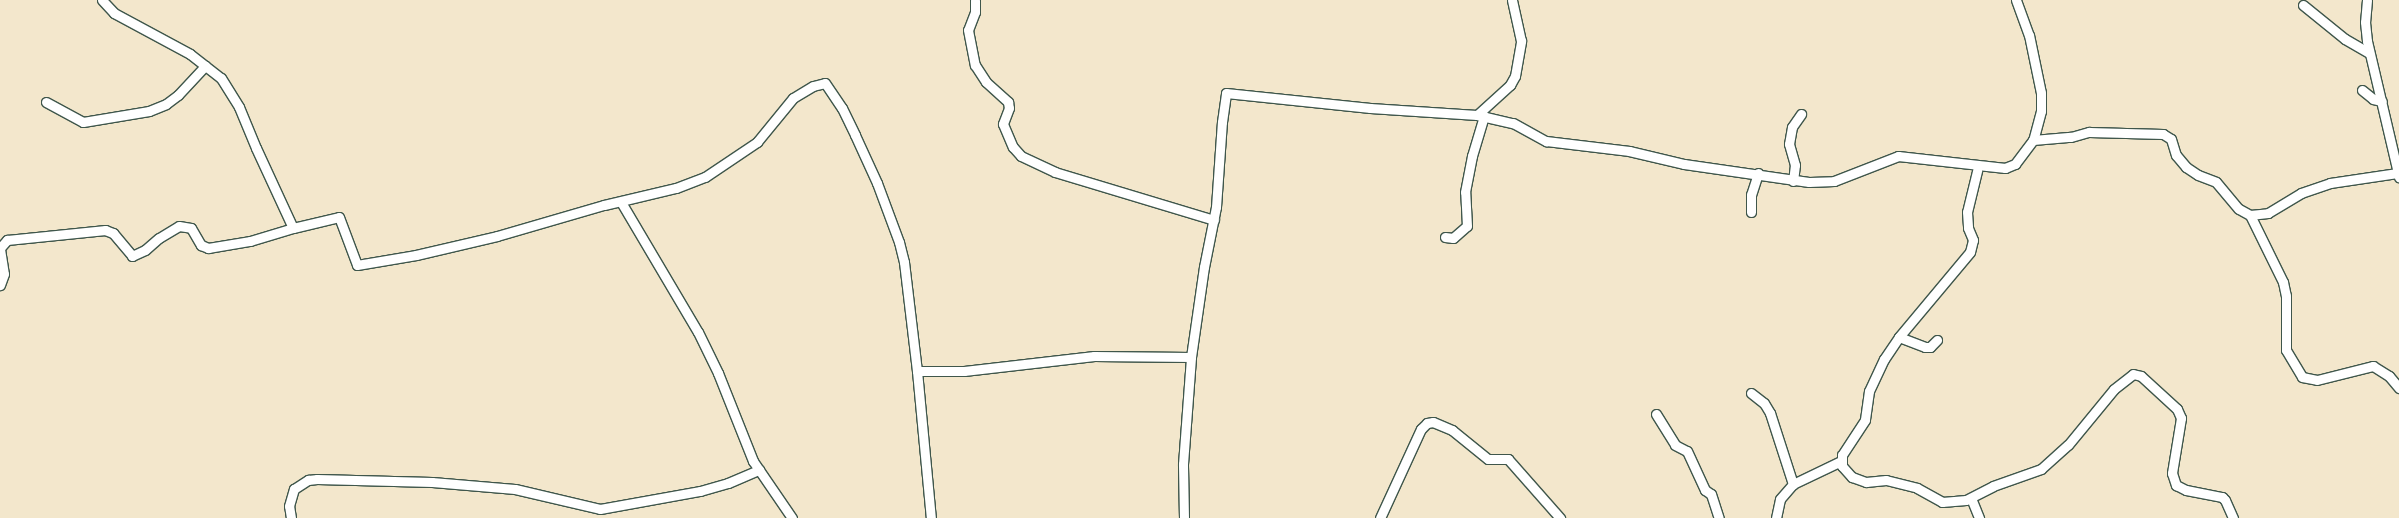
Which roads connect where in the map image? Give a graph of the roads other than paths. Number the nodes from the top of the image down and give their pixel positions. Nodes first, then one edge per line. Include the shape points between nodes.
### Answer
1 (102, 0) edge
2 (975, 0) edge
3 (1512, 0) edge
4 (2016, 0) edge
5 (2367, 0) edge
6 (2303, 5) dead end
7 (2369, 53) junction
8 (205, 66) junction
9 (2362, 90) dead end
10 (2382, 101) junction
11 (46, 102) dead end
12 (1801, 114) dead end
13 (1480, 116) junction
14 (2034, 140) junction
15 (1978, 167) junction
16 (1758, 173) junction
17 (2398, 175) edge
18 (1793, 180) junction
19 (621, 202) junction
20 (1751, 212) dead end
21 (2250, 215) junction
22 (1214, 220) junction
23 (293, 228) junction
24 (1445, 237) dead end
25 (0, 248) edge
26 (0, 285) edge
27 (1900, 337) junction
28 (1937, 340) dead end
29 (1191, 357) junction
30 (917, 370) junction
31 (2399, 388) edge
32 (1751, 393) dead end
33 (1656, 414) dead end
34 (1841, 461) junction
35 (759, 470) junction
36 (1792, 484) junction
37 (1971, 498) junction
38 (291, 518) edge
39 (792, 518) edge
40 (931, 518) edge
41 (1184, 518) edge
42 (1380, 518) edge
43 (1560, 518) edge
44 (1719, 518) edge
45 (1776, 518) edge
46 (1979, 518) edge
47 (2233, 518) edge

1 - 8 street via 114,14 164,39
2 - 22 street via 975,12 968,30 975,65 986,82 1008,102 1003,124 1013,147 1021,156 1055,172
3 - 13 street via 1521,41 1515,76
4 - 14 street via 2029,35 2040,92
5 - 7 street via 2365,22
6 - 7 street via 2345,39
7 - 10 street
8 - 11 street via 178,95 149,111 83,122
8 - 23 street via 226,85 239,107
9 - 10 street via 2373,100
10 - 17 street
12 - 18 street via 1792,127 1789,144 1795,165
13 - 16 street via 1521,126 1546,141 1629,150 1684,164
13 - 22 street via 1226,93
13 - 24 street via 1465,192 1467,226 1454,238
14 - 15 street via 2010,167
14 - 21 street via 2071,138 2089,132 2166,135 2171,138 2179,159 2186,167 2198,176 2216,182 2239,209
15 - 18 street via 1898,156 1834,181
15 - 27 street via 1967,212 1973,240 1970,252
16 - 18 street
16 - 20 street via 1751,195
17 - 21 street via 2330,183 2300,193 2268,213
19 - 23 street via 458,246 364,265 357,265 339,217
19 - 30 street via 705,177 757,142 793,98 825,83 859,143 899,242
19 - 35 street via 698,332
21 - 31 street via 2283,282 2286,350 2302,377 2317,380 2373,366 2389,376
22 - 29 street
23 - 25 street via 250,241 208,248 201,245 191,228 179,226 132,256 114,233 105,230 7,240
25 - 26 street via 4,274
27 - 28 street via 1925,347 1930,347
27 - 34 street via 1875,376 1869,391 1865,420
29 - 30 street via 1094,356 964,371
29 - 41 street via 1183,464
30 - 40 street
32 - 36 street via 1770,413
33 - 44 street via 1675,445 1687,451 1705,490 1711,494
34 - 36 street
34 - 37 street via 1846,472 1866,482 1886,480 1917,488 1942,502
35 - 38 street via 700,491 600,509 514,489 432,482 317,479 308,480 294,489 289,506
35 - 39 street
36 - 45 street via 1780,499
37 - 46 street
37 - 47 street via 1993,486 2041,469 2068,446 2114,389 2133,374 2141,376 2177,409 2181,418 2172,473 2176,485 2222,497
42 - 43 street via 1421,429 1433,422 1452,430 1488,459 1508,459

